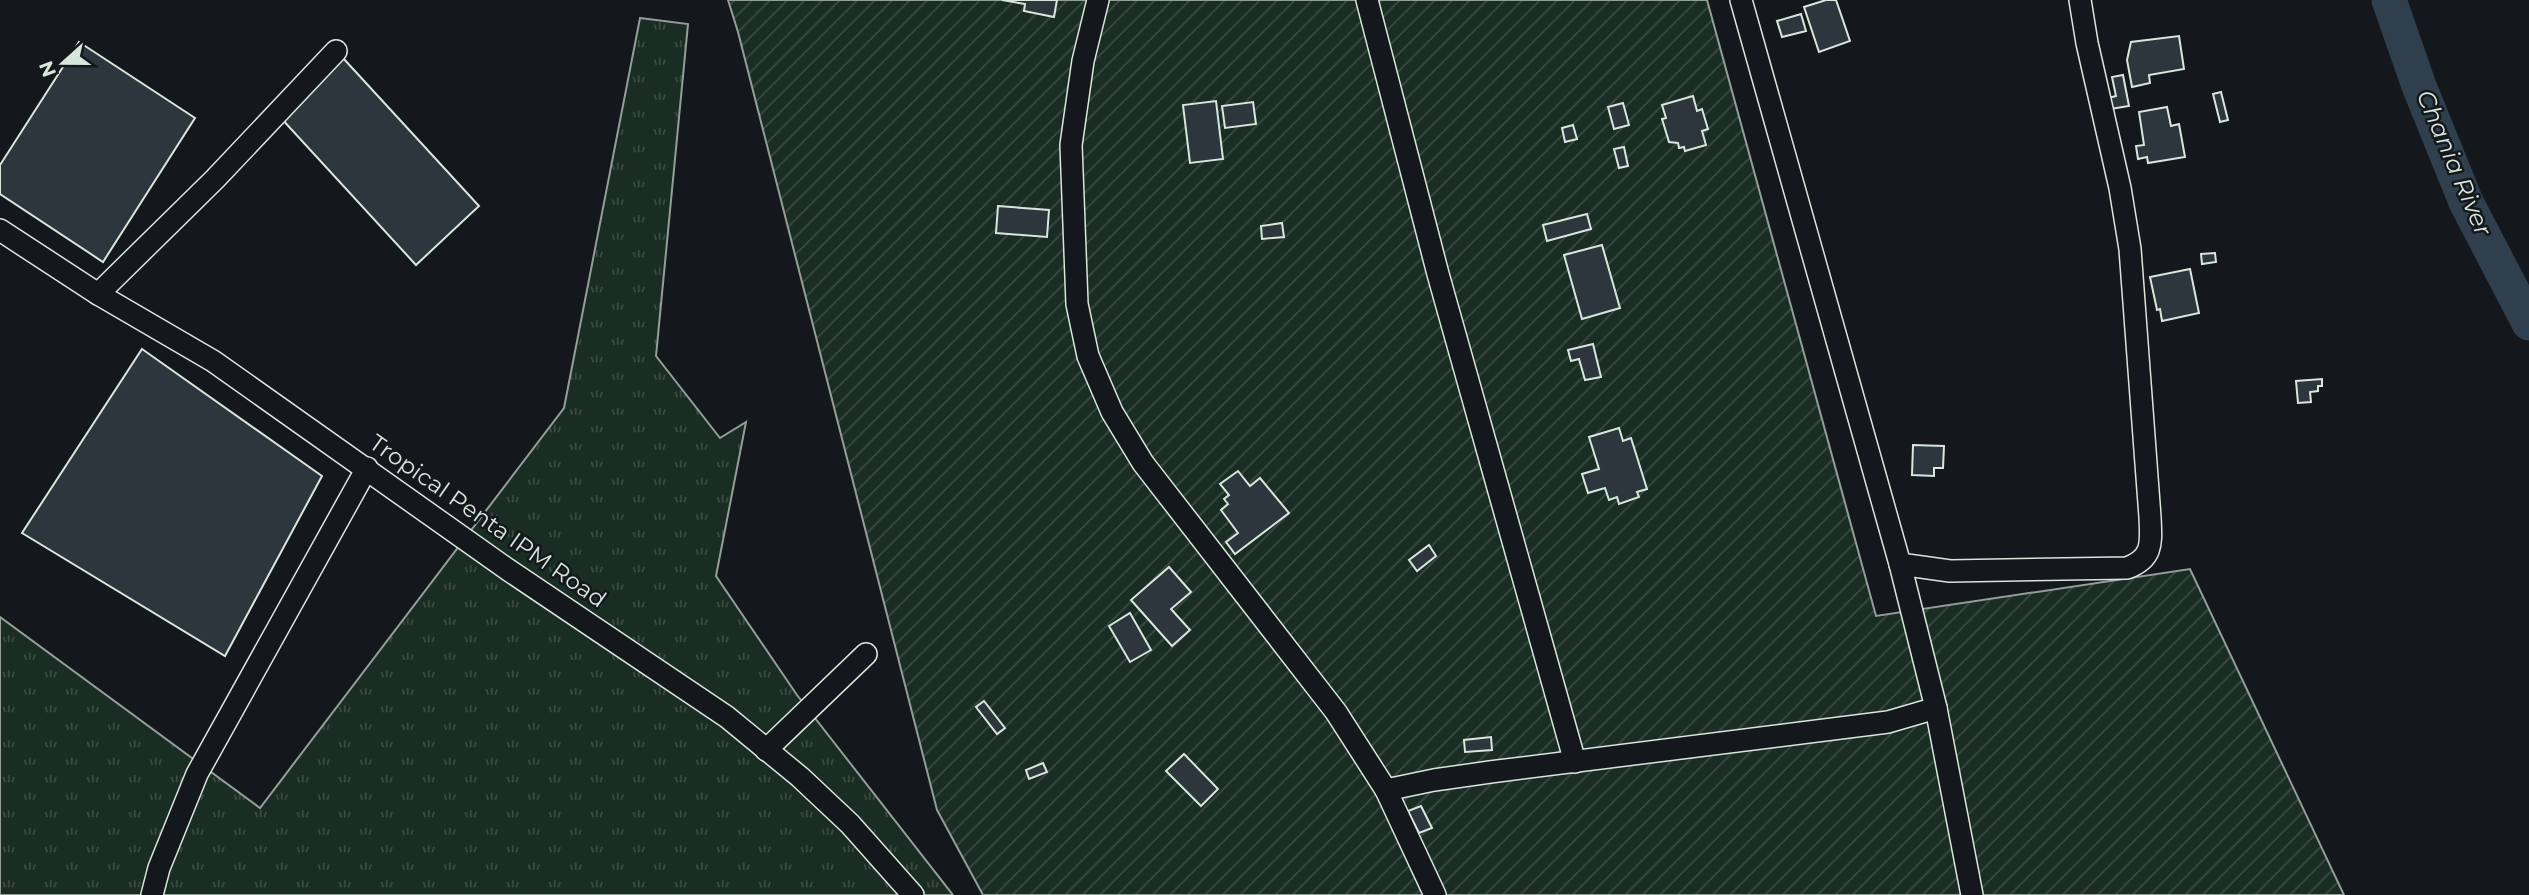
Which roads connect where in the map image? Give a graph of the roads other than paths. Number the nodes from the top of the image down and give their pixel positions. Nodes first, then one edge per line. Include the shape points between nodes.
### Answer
1 (1098, 0) edge
2 (1367, 0) edge
3 (1741, 0) edge
4 (2080, 0) edge
5 (336, 51) dead end
6 (0, 230) edge
7 (98, 294) junction
8 (367, 468) junction
9 (1899, 564) junction
10 (866, 654) dead end
11 (1936, 708) junction
12 (766, 750) junction
13 (1575, 762) junction
14 (1386, 790) junction
15 (152, 895) edge
16 (913, 895) edge
17 (1435, 895) edge
18 (1972, 895) edge

1 - 14 street via 1083,61 1071,145 1077,304 1088,356 1112,412 1143,463 1336,712
2 - 13 street via 1438,274
3 - 9 street
4 - 9 street via 2130,249 2151,548 2127,568 1950,570
5 - 7 street
6 - 7 street, Tropical Penta IPM Road
7 - 8 street, Tropical Penta IPM Road via 213,361
8 - 12 street, Tropical Penta IPM Road via 727,717
8 - 15 street via 197,774
9 - 11 street
10 - 12 street
11 - 13 street via 1888,722
11 - 18 street
12 - 16 street, Tropical Penta IPM Road via 850,824
13 - 14 street
14 - 17 street

